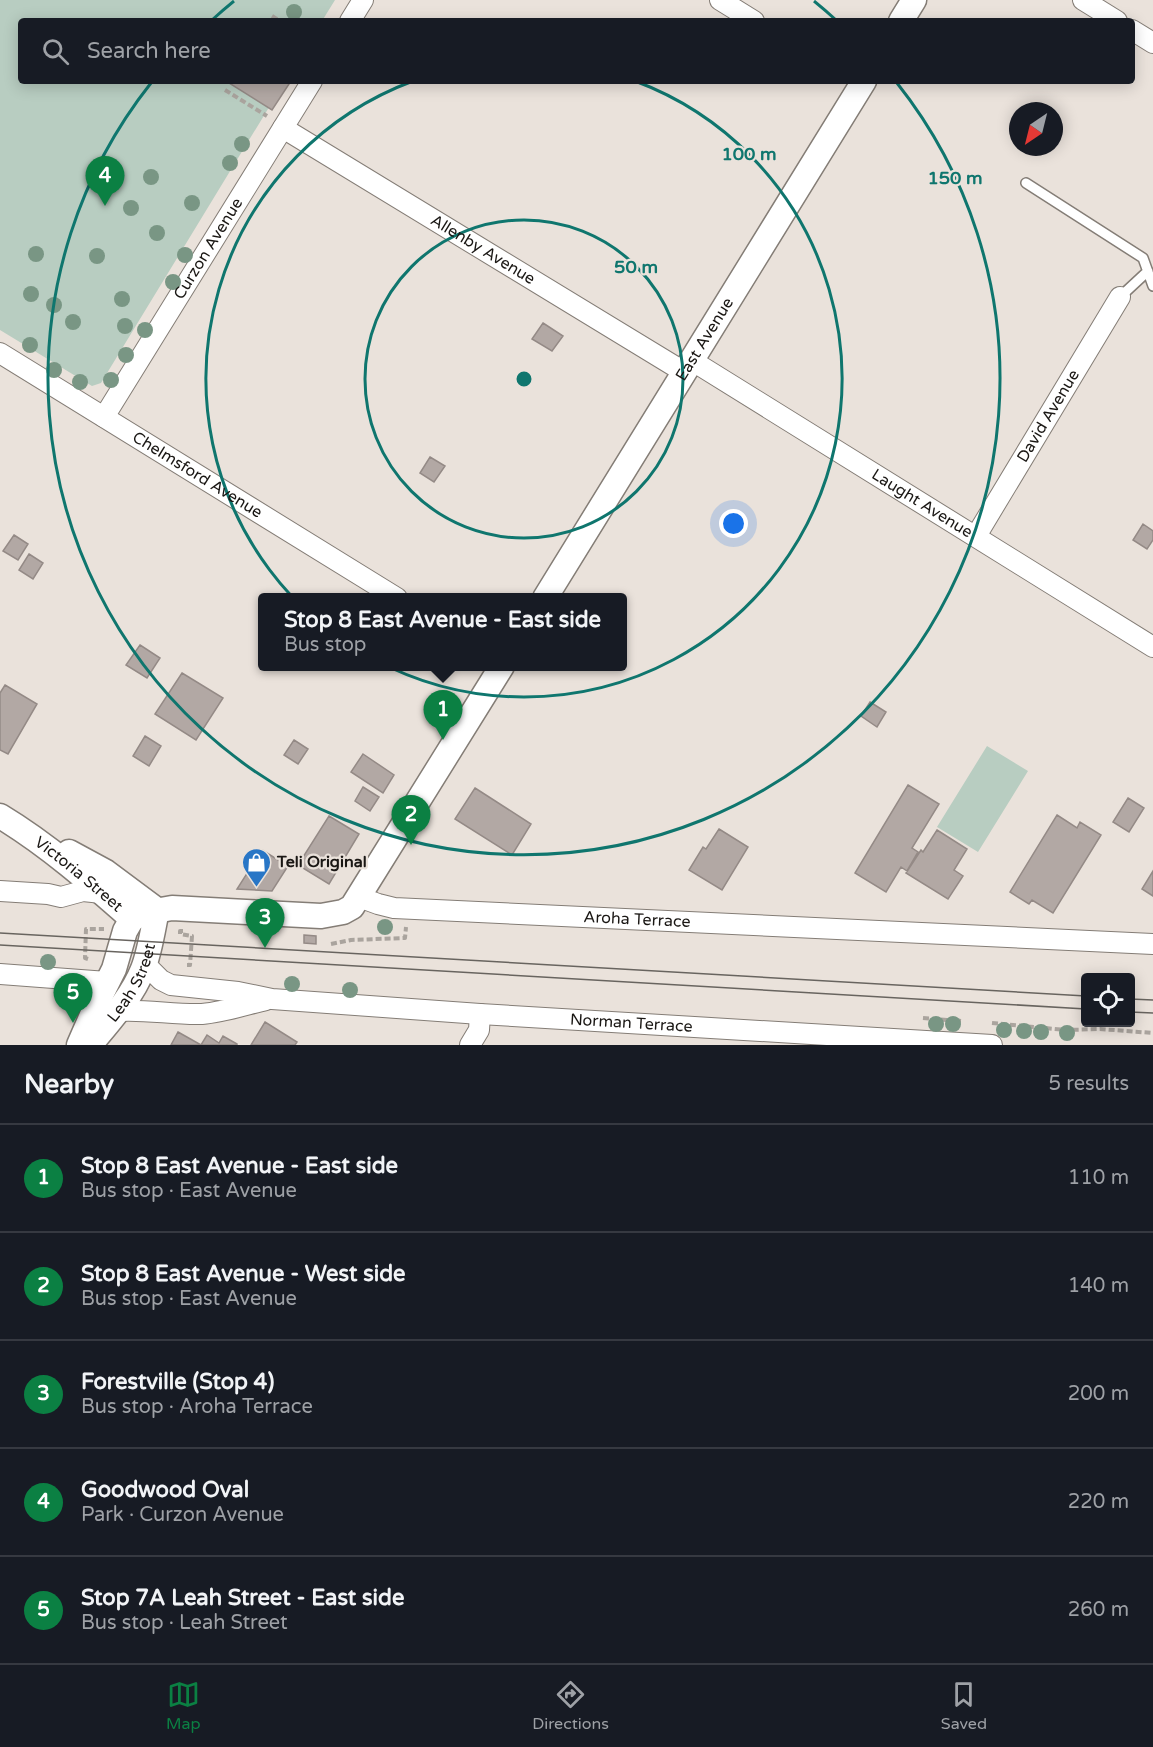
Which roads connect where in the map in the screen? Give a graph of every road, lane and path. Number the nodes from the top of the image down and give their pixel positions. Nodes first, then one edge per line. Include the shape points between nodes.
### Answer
1 (363, 0) edge
2 (720, 0) edge
3 (914, 0) edge
4 (1083, 0) edge
5 (272, 16) dead end
6 (275, 18) edge
7 (352, 18) edge
8 (749, 18) edge
9 (903, 18) edge
10 (1112, 18) edge
11 (1135, 32) edge
12 (1153, 43) edge
13 (310, 84) edge
14 (857, 84) edge
15 (225, 90) dead end
16 (284, 127) junction
17 (1026, 183) dead end
18 (1148, 271) junction
19 (1153, 286) edge
20 (1120, 297) joint
21 (0, 352) edge
22 (687, 366) junction
23 (104, 417) junction
24 (976, 536) junction
25 (391, 593) edge
26 (547, 593) edge
27 (1153, 647) edge
28 (499, 671) edge
29 (0, 816) edge
30 (24, 831) junction
31 (0, 891) edge
32 (102, 893) junction
33 (359, 897) junction
34 (157, 910) junction
35 (132, 919) junction
36 (99, 925) dead end
37 (192, 932) dead end
38 (1153, 944) edge
39 (85, 963) dead end
40 (145, 964) junction
41 (0, 974) edge
42 (107, 982) junction
43 (205, 988) junction
44 (272, 999) junction
45 (118, 1011) junction
46 (480, 1014) junction
47 (892, 1042) edge
48 (79, 1045) edge
49 (90, 1045) edge
50 (470, 1045) edge
51 (992, 1045) edge

1 - 7 street
2 - 8 street
3 - 9 street
4 - 10 street
5 - 6 path
11 - 12 street
13 - 16 street, Curzon Avenue
14 - 22 street, East Avenue
15 - 16 path
16 - 22 street, Allenby Avenue
16 - 23 street, Curzon Avenue
17 - 18 lane via 1143,258
18 - 19 lane
18 - 20 lane
20 - 24 street, David Avenue
21 - 23 street, Chelmsford Avenue
22 - 24 street, Laught Avenue
22 - 26 street, East Avenue
23 - 25 street, Chelmsford Avenue
24 - 27 street, Laught Avenue
28 - 33 street
29 - 30 street, Victoria Street
30 - 32 street, Victoria Street
30 - 34 street, Victoria Street via 106,872
31 - 32 street via 65,897 87,890
32 - 35 street, Victoria Street
33 - 34 street via 348,910 321,916
33 - 38 street, Aroha Terrace via 394,908
34 - 35 street
34 - 40 street, Leah Street
35 - 42 street, Leah Street
36 - 39 path via 107,926 107,930 86,929 85,958 91,961
37 - 43 path via 180,931 192,936 190,965 184,967 190,975 205,976
40 - 43 street, Norman Terrace via 171,985
40 - 45 street, Leah Street
41 - 42 street
42 - 48 street, Leah Street
43 - 44 street, Norman Terrace
44 - 45 street, Norman Terrace via 202,1014
44 - 46 street, Norman Terrace
45 - 49 street, Leah Street
46 - 47 street, Norman Terrace
46 - 50 street via 479,1030
47 - 51 street, Norman Terrace

